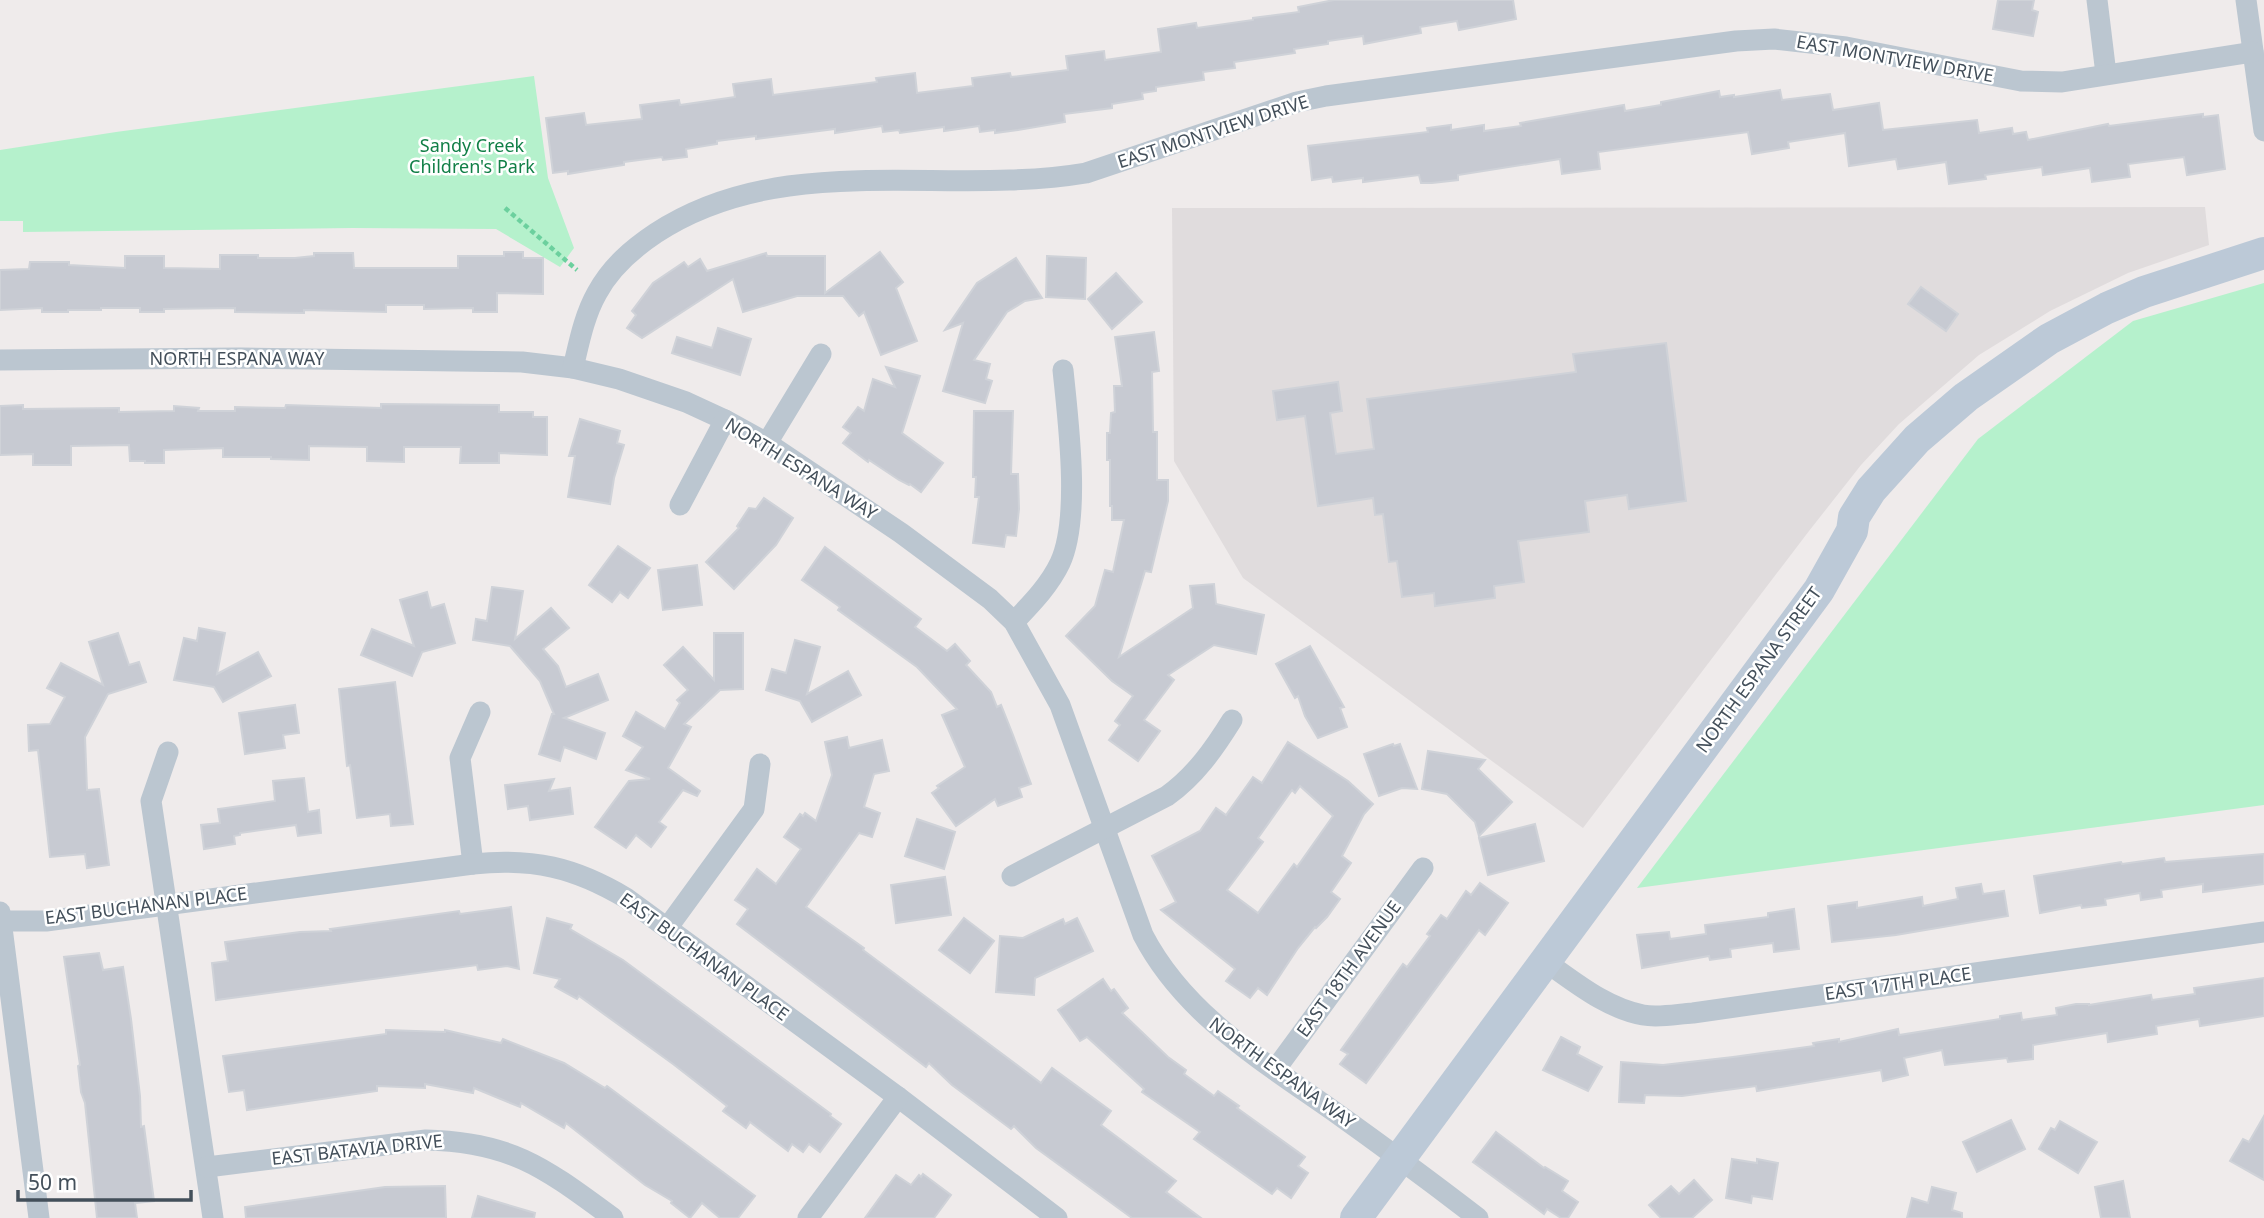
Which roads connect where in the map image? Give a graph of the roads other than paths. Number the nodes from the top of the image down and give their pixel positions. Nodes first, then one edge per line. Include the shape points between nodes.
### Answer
1 (2097, 0) edge
2 (2246, 0) edge
3 (2253, 52) junction
4 (2106, 74) junction
5 (2264, 131) edge
6 (2264, 253) edge
7 (821, 354) dead end
8 (0, 360) edge
9 (573, 368) junction
10 (1063, 370) dead end
11 (725, 420) junction
12 (768, 443) junction
13 (680, 505) dead end
14 (1014, 622) junction
15 (480, 712) dead end
16 (1232, 720) dead end
17 (168, 752) dead end
18 (760, 764) dead end
19 (1106, 828) junction
20 (473, 864) junction
21 (1423, 868) dead end
22 (1012, 876) dead end
23 (165, 904) junction
24 (0, 918) edge
25 (668, 928) junction
26 (2264, 932) edge
27 (1546, 962) junction
28 (1275, 1070) junction
29 (898, 1097) junction
30 (1399, 1158) junction
31 (207, 1167) junction
32 (39, 1218) edge
33 (214, 1218) edge
34 (613, 1218) edge
35 (808, 1218) edge
36 (1057, 1218) edge
37 (1356, 1218) edge
38 (1478, 1218) edge

1 - 4 street
2 - 3 street
3 - 4 street, EAST MONTVIEW DRIVE
3 - 5 street
4 - 9 street, EAST MONTVIEW DRIVE via 2062,82 2021,81 1846,47 1774,39 1736,41 1326,96 1086,173 1005,181 819,182 772,187 718,201 639,243 615,265 597,292
6 - 27 street, NORTH ESPANA STREET via 2144,292 2068,328 1966,397 1917,439 1871,490 1819,590
7 - 12 street
8 - 9 street, NORTH ESPANA WAY via 488,360
9 - 11 street, NORTH ESPANA WAY via 652,389
10 - 14 street via 1070,459 1065,550 1049,582
11 - 12 street, NORTH ESPANA WAY
11 - 13 street
12 - 14 street, NORTH ESPANA WAY via 901,533
14 - 19 street, NORTH ESPANA WAY via 1060,705
15 - 20 street via 460,758
16 - 19 street via 1186,782
17 - 23 street via 152,801
18 - 25 street via 754,809
19 - 22 street
19 - 28 street, NORTH ESPANA WAY via 1152,953 1206,1017
20 - 23 street, EAST BUCHANAN PLACE
20 - 25 street, EAST BUCHANAN PLACE via 508,860 586,876
21 - 28 street, EAST 18TH AVENUE
23 - 24 street, EAST BUCHANAN PLACE via 46,921
23 - 31 street
24 - 32 street
25 - 29 street, EAST BUCHANAN PLACE
26 - 27 street, EAST 17TH PLACE via 1656,1016 1612,1006
27 - 30 street, NORTH ESPANA STREET
28 - 30 street, NORTH ESPANA WAY
29 - 35 street
29 - 36 street, EAST BUCHANAN PLACE
30 - 37 street, NORTH ESPANA STREET
30 - 38 street, NORTH ESPANA WAY
31 - 33 street
31 - 34 street, EAST BATAVIA DRIVE via 452,1140 527,1159

